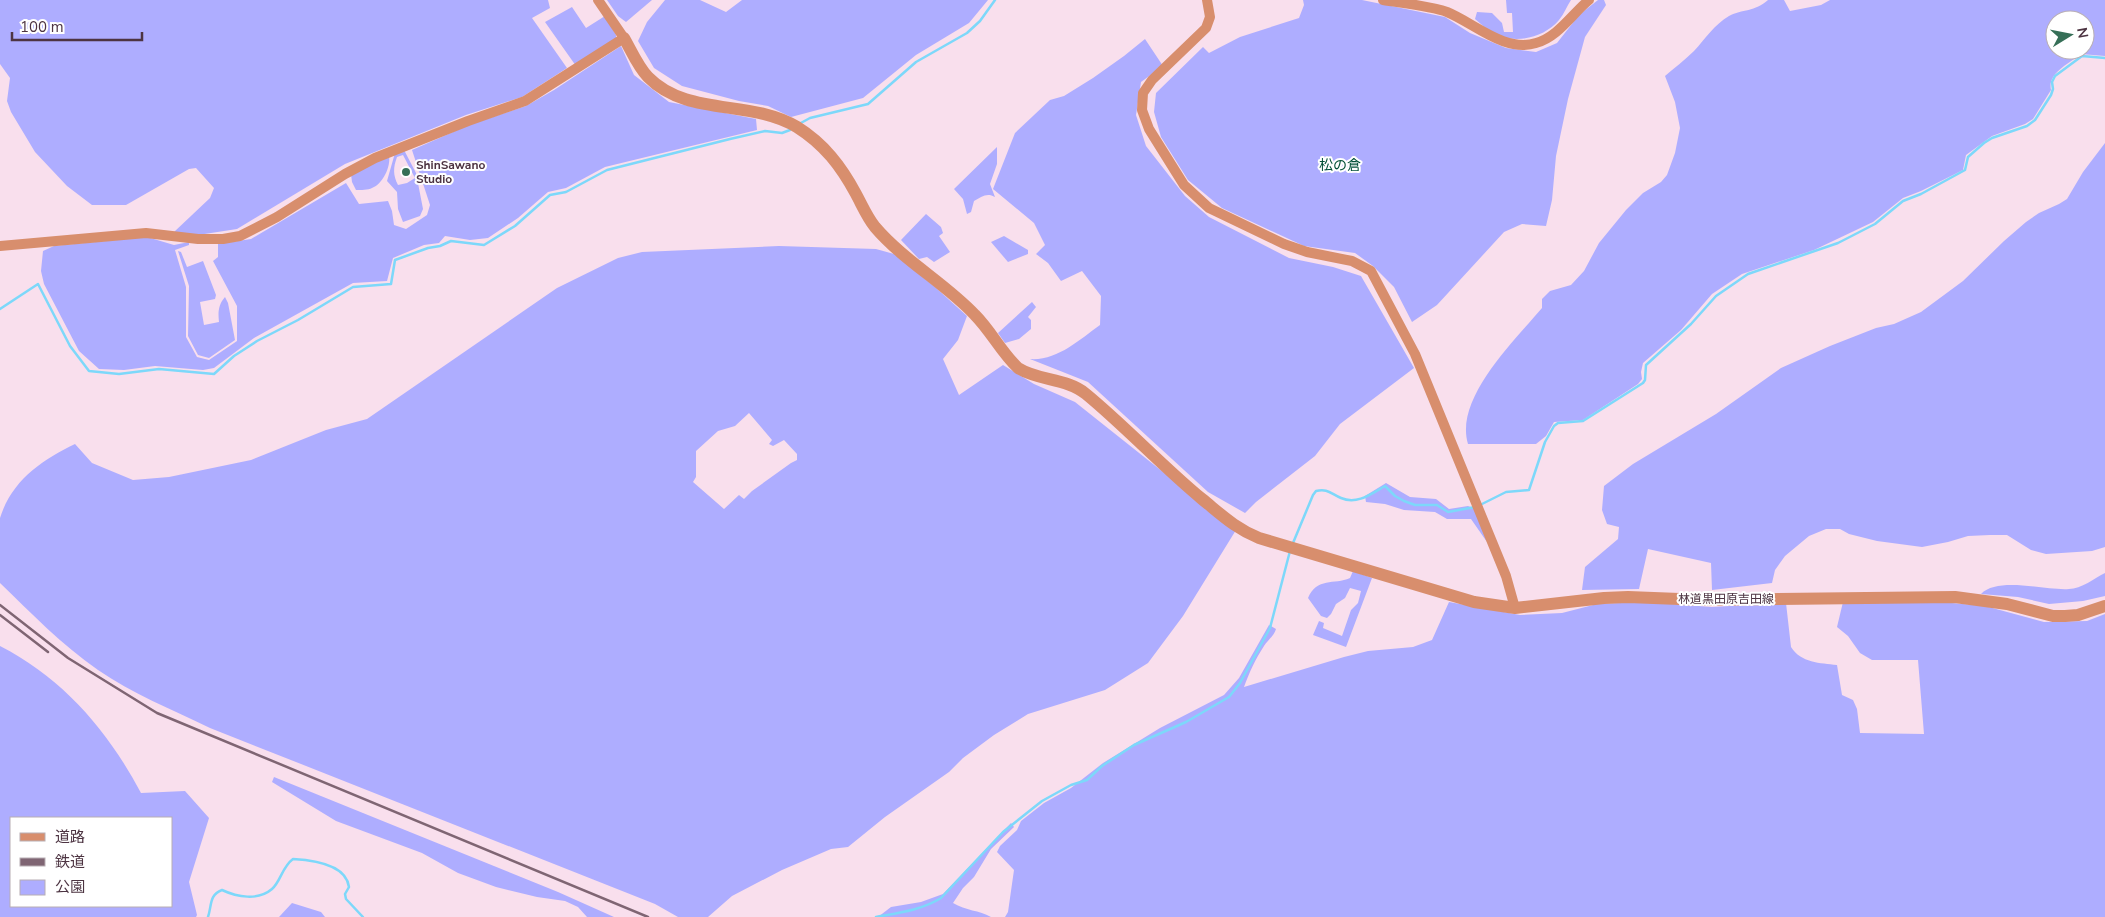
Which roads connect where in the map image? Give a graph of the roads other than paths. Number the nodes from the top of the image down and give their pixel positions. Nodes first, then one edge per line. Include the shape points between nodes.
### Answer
1 (598, 0) edge
2 (1207, 0) edge
3 (1383, 0) edge
4 (1589, 0) edge
5 (624, 38) junction
6 (0, 246) edge
7 (2105, 606) edge
8 (1516, 608) junction

1 - 5 street
2 - 8 street via 1210,17 1206,28 1152,80 1143,93 1142,110 1148,129 1184,185 1209,208 1284,244 1352,261 1371,271 1415,354
3 - 4 street via 1446,12 1491,36 1520,44 1535,44 1551,36
5 - 6 street via 525,101 374,158 240,236 198,239 146,233
5 - 8 street, 林道黒田原吉田線 via 646,76 670,93 700,103 762,113 796,127 824,146 840,166 875,226 974,314 1011,362 1025,373 1084,392 1239,529 1474,602
7 - 8 street, 林道黒田原吉田線 via 2078,615 2052,616 2007,604 1955,597 1706,600 1628,597

